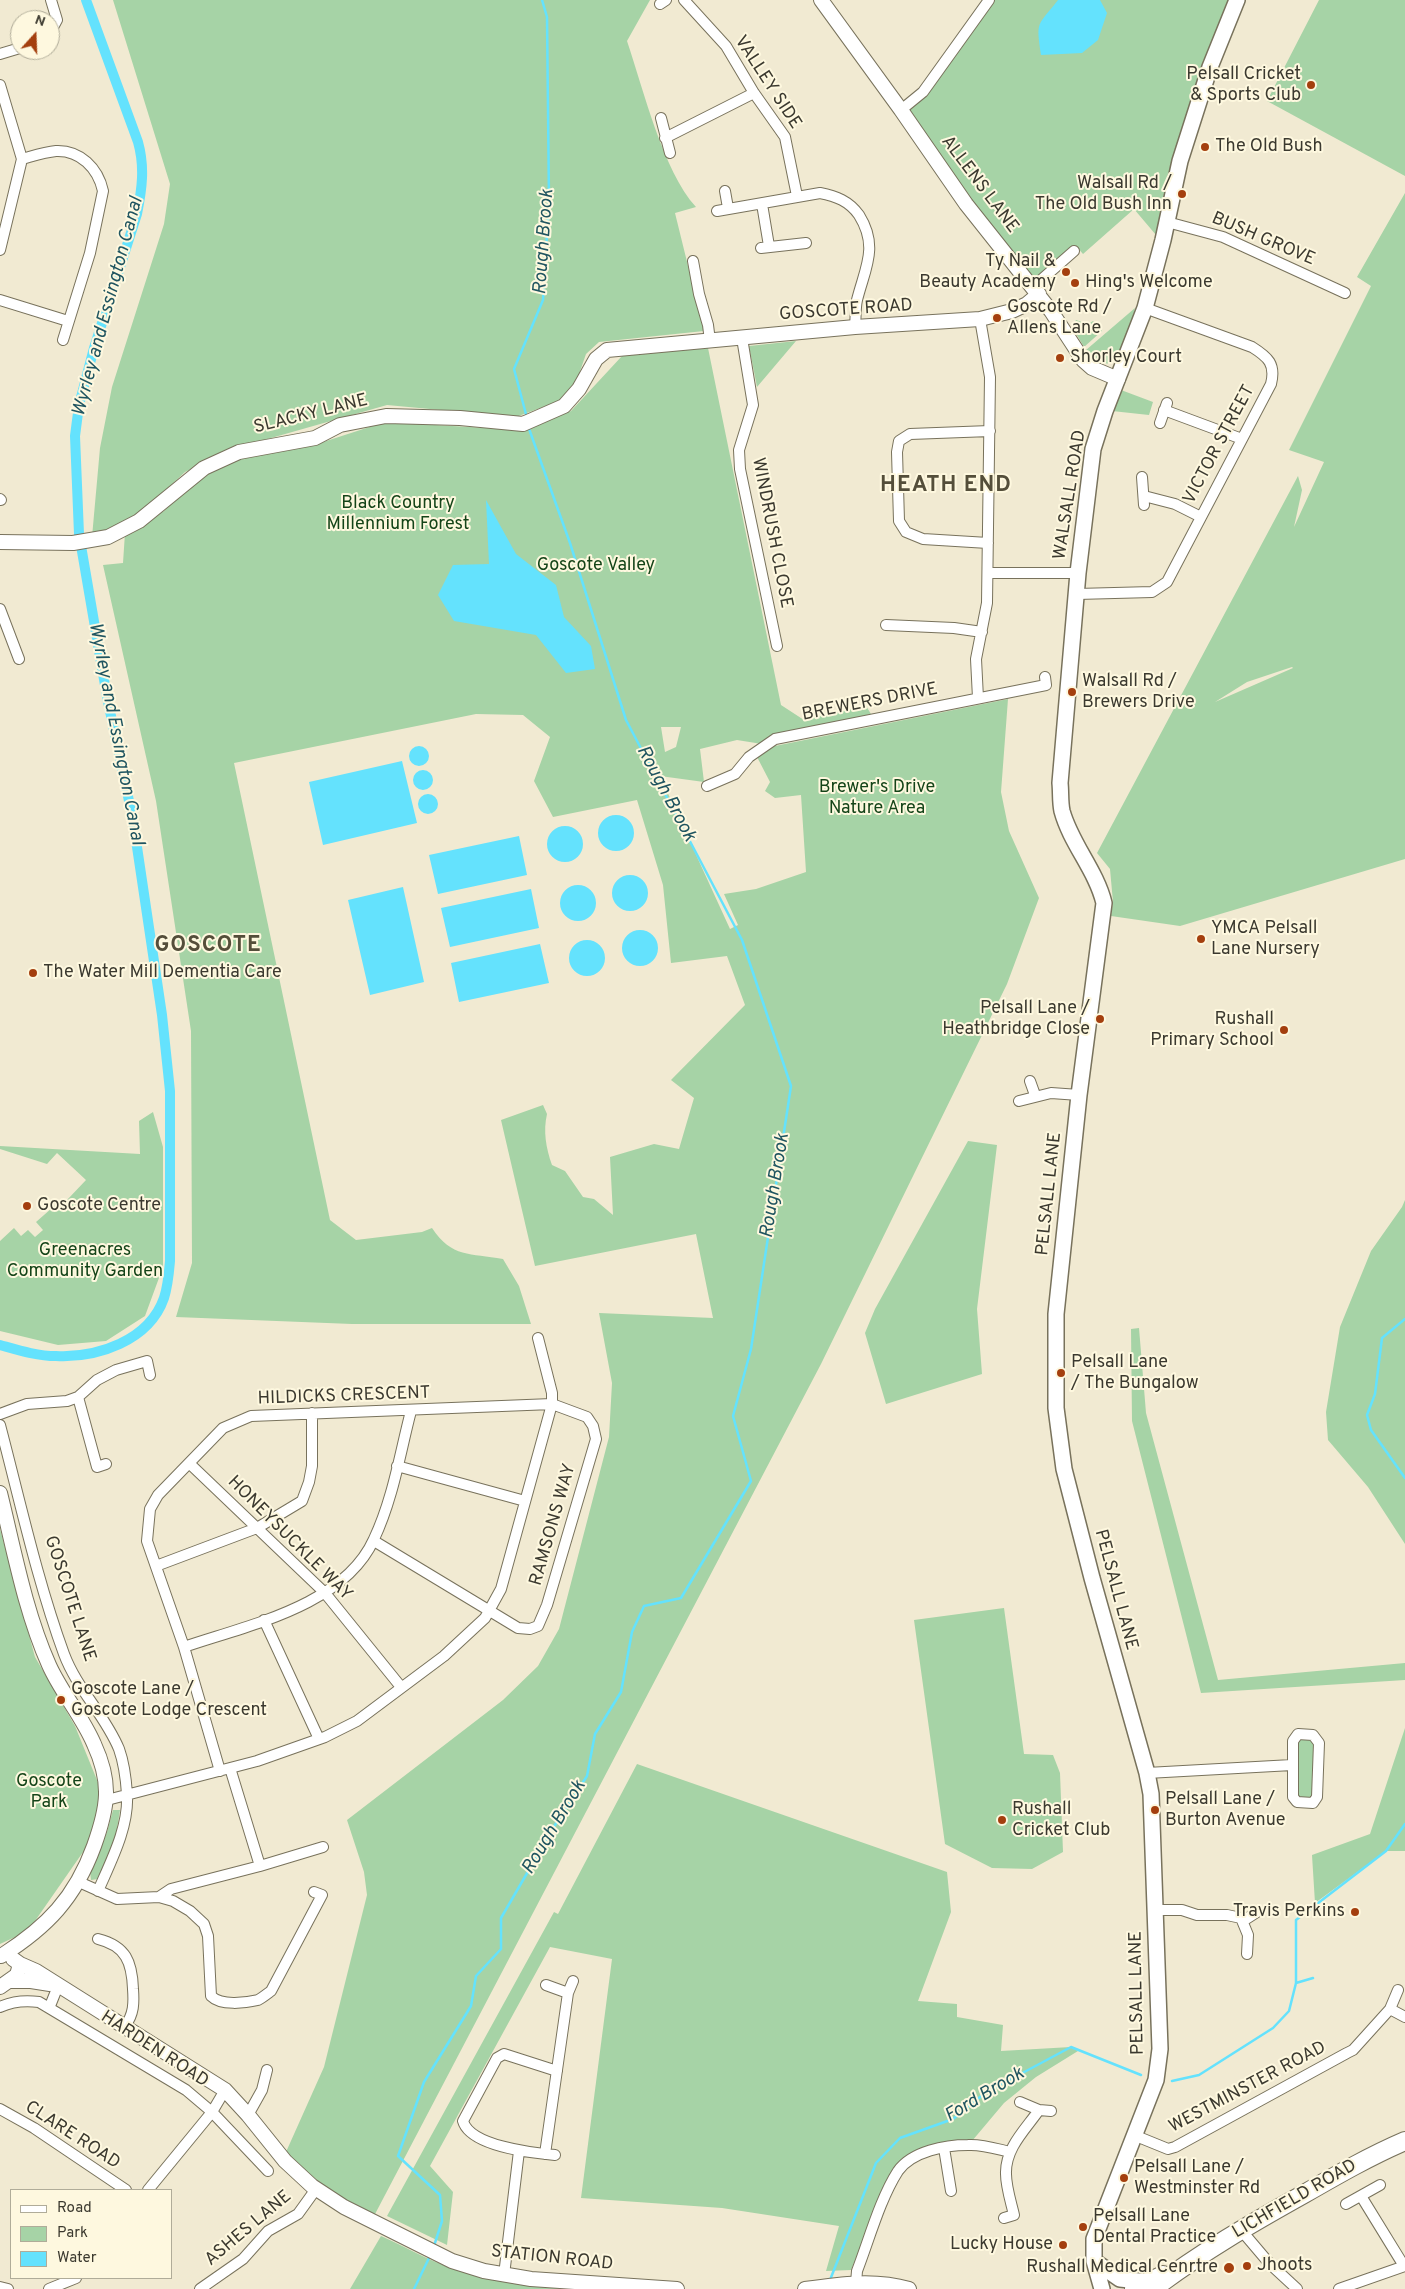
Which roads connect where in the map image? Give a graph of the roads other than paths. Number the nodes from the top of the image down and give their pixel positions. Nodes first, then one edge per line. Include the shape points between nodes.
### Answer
1 (684, 0) edge
2 (821, 0) edge
3 (989, 0) edge
4 (1237, 0) edge
5 (0, 85) edge
6 (754, 93) junction
7 (901, 110) junction
8 (661, 118) dead end
9 (665, 138) junction
10 (670, 153) dead end
11 (22, 159) junction
12 (725, 191) dead end
13 (797, 196) junction
14 (762, 204) junction
15 (728, 208) junction
16 (717, 211) dead end
17 (1167, 222) junction
18 (806, 243) dead end
19 (0, 250) edge
20 (1074, 252) dead end
21 (693, 260) dead end
22 (1036, 291) junction
23 (1345, 293) dead end
24 (0, 300) edge
25 (1145, 308) junction
26 (980, 319) junction
27 (68, 321) junction
28 (855, 327) junction
29 (742, 338) junction
30 (62, 340) dead end
31 (710, 341) junction
32 (1118, 379) junction
33 (538, 418) joint
34 (1160, 423) dead end
35 (990, 431) junction
36 (1242, 440) junction
37 (1142, 477) dead end
38 (1201, 517) junction
39 (0, 542) edge
40 (988, 543) junction
41 (988, 573) junction
42 (1078, 573) junction
43 (1077, 594) junction
44 (0, 610) edge
45 (886, 625) dead end
46 (926, 627) junction
47 (982, 632) junction
48 (926, 638) dead end
49 (777, 646) dead end
50 (19, 659) dead end
51 (1045, 677) dead end
52 (978, 698) junction
53 (708, 786) dead end
54 (1104, 918) joint
55 (1030, 1080) dead end
56 (1079, 1094) junction
57 (1035, 1095) junction
58 (1018, 1101) dead end
59 (538, 1338) dead end
60 (150, 1375) dead end
61 (78, 1397) junction
62 (552, 1404) junction
63 (411, 1411) junction
64 (312, 1413) junction
65 (0, 1414) edge
66 (0, 1425) edge
67 (106, 1464) dead end
68 (190, 1464) junction
69 (397, 1466) junction
70 (0, 1493) edge
71 (525, 1501) junction
72 (257, 1528) junction
73 (374, 1541) junction
74 (34, 1556) junction
75 (16, 1562) junction
76 (156, 1566) junction
77 (325, 1593) junction
78 (490, 1610) junction
79 (264, 1620) junction
80 (184, 1647) junction
81 (401, 1687) junction
82 (319, 1739) junction
83 (1292, 1765) junction
84 (225, 1770) junction
85 (1147, 1773) junction
86 (127, 1796) junction
87 (107, 1800) junction
88 (323, 1847) dead end
89 (260, 1866) junction
90 (79, 1882) junction
91 (98, 1891) junction
92 (314, 1892) dead end
93 (159, 1896) junction
94 (1154, 1910) junction
95 (1257, 1912) dead end
96 (1243, 1921) junction
97 (98, 1939) dead end
98 (27, 1940) junction
99 (1247, 1954) dead end
100 (0, 1956) edge
101 (19, 1963) junction
102 (573, 1981) dead end
103 (6, 1984) edge
104 (546, 1985) dead end
105 (58, 1986) junction
106 (1398, 1990) dead end
107 (568, 1993) junction
108 (50, 2006) junction
109 (0, 2007) edge
110 (1390, 2009) junction
111 (1405, 2017) edge
112 (124, 2026) junction
113 (266, 2070) dead end
114 (557, 2071) junction
115 (225, 2090) junction
116 (1020, 2102) dead end
117 (0, 2109) edge
118 (1039, 2110) junction
119 (1051, 2111) dead end
120 (212, 2112) junction
121 (248, 2115) junction
122 (1136, 2136) junction
123 (1405, 2141) edge
124 (944, 2148) junction
125 (519, 2151) junction
126 (1010, 2152) junction
127 (268, 2171) dead end
128 (1380, 2185) dead end
129 (125, 2189) edge
130 (149, 2189) edge
131 (316, 2189) junction
132 (951, 2191) dead end
133 (1361, 2196) junction
134 (1346, 2204) dead end
135 (1004, 2218) dead end
136 (374, 2222) joint
137 (1241, 2230) junction
138 (1094, 2261) junction
139 (1404, 2266) edge
140 (504, 2276) junction
141 (74, 2279) edge
142 (856, 2284) junction
143 (0, 2287) edge
144 (1145, 2287) edge
145 (8, 2289) edge
146 (49, 2289) edge
147 (200, 2289) edge
148 (677, 2289) edge
149 (805, 2289) edge
150 (909, 2289) edge
151 (1102, 2289) edge
152 (1297, 2289) edge
153 (1339, 2289) edge

1 - 6 street, VALLEY SIDE via 726,46
2 - 7 street, ALLENS LANE
3 - 7 street via 923,92
4 - 17 main road, WALSALL ROAD via 1200,97 1180,161
5 - 11 street
6 - 9 street
6 - 13 street, VALLEY SIDE via 785,137
7 - 22 street, ALLENS LANE via 966,204
8 - 9 street
9 - 10 street
11 - 19 street
11 - 27 street via 57,151 75,154 91,165 101,182 103,191 90,253
12 - 15 street
13 - 14 street
13 - 28 street via 820,193 836,196 853,207 866,227 870,248 857,301
14 - 15 street
14 - 18 street via 765,247
15 - 16 street
17 - 23 street, BUSH GROVE via 1223,237 1316,284
17 - 25 main road, WALSALL ROAD
20 - 22 street
21 - 31 street
22 - 26 street, GOSCOTE ROAD via 1012,311
22 - 32 street, ALLENS LANE via 1083,360 1092,368
24 - 27 street
25 - 32 main road, WALSALL ROAD
25 - 36 street, VICTOR STREET via 1252,347 1266,356 1274,373 1271,384
26 - 28 street, GOSCOTE ROAD
26 - 35 street via 990,377
27 - 30 street
28 - 29 street, GOSCOTE ROAD
29 - 31 street, GOSCOTE ROAD
29 - 49 street, WINDRUSH CLOSE via 753,406 739,452 740,469
31 - 33 street, GOSCOTE ROAD via 607,350 596,359 580,389 564,406
32 - 42 main road, WALSALL ROAD via 1093,449
33 - 39 street, SLACKY LANE via 523,424 386,416 340,425 315,438 239,452 204,468 139,521 116,534 73,543
34 - 36 street via 1165,407
35 - 40 street
35 - 40 street via 910,434 899,441 897,452 899,521 906,532 923,539
36 - 38 street, VICTOR STREET
37 - 38 street via 1144,501 1175,504
38 - 43 street, VICTOR STREET via 1167,582 1152,592
40 - 41 street
41 - 42 street
41 - 47 street via 988,603
42 - 43 main road, WALSALL ROAD
43 - 54 main road, WALSALL ROAD via 1060,784 1062,809 1074,840 1097,882 1104,903
44 - 50 street
45 - 46 street
46 - 47 street
46 - 48 street
47 - 52 street via 976,659
51 - 52 street, BREWERS DRIVE via 1046,685
52 - 53 street, BREWERS DRIVE via 775,739 749,757 735,774
54 - 56 main road, PELSALL LANE
55 - 57 street
56 - 57 street
56 - 85 main road, PELSALL LANE via 1056,1314 1056,1408 1064,1469
57 - 58 street
59 - 62 street
60 - 61 street via 146,1361 135,1363 97,1380
61 - 65 street via 27,1404
61 - 67 street via 96,1467
62 - 63 street, HILDICKS CRESCENT
62 - 71 street
62 - 78 street, RAMSONS WAY via 587,1418 593,1426 596,1439 582,1492 538,1626 518,1628
63 - 64 street, HILDICKS CRESCENT
63 - 69 street
64 - 68 street, HILDICKS CRESCENT via 251,1416 236,1421 223,1428
64 - 72 street via 312,1466 302,1501
66 - 74 street, GOSCOTE LANE
68 - 72 street, HONEYSUCKLE WAY
68 - 76 street, HILDICKS CRESCENT via 158,1495 150,1509 147,1541
69 - 71 street
69 - 73 street via 388,1504
70 - 75 street
71 - 78 street via 501,1589
72 - 76 street
72 - 77 street, HONEYSUCKLE WAY
73 - 77 street via 351,1572
73 - 78 street
74 - 75 street
74 - 86 street, GOSCOTE LANE via 65,1656 118,1748 124,1766
75 - 87 street via 36,1634 49,1666 94,1744
76 - 80 street, HILDICKS CRESCENT
77 - 79 street via 293,1610
77 - 81 street, HONEYSUCKLE WAY
78 - 81 street via 444,1656
79 - 80 street
79 - 82 street
80 - 84 street, HILDICKS CRESCENT
81 - 82 street via 357,1721
82 - 84 street
83 - 83 street via 1298,1734 1316,1737 1319,1743 1317,1797 1313,1803 1294,1800
83 - 85 street
84 - 86 street
84 - 89 street, HILDICKS CRESCENT
85 - 94 main road, PELSALL LANE via 1152,1817
86 - 87 street
86 - 91 street, GOSCOTE LANE via 118,1844
87 - 90 street via 105,1816
88 - 89 street
89 - 93 street via 171,1889
90 - 91 street
90 - 98 street
91 - 93 street via 117,1899
92 - 93 street via 322,1895 271,1991 259,1999 228,2002 212,1996 208,1936 204,1924 190,1911
94 - 96 street via 1236,1916
94 - 122 main road, PELSALL LANE via 1160,2049 1156,2080
95 - 96 street
96 - 99 street via 1248,1935
97 - 112 street, HARDEN ROAD via 120,1950 132,1969 134,2005
98 - 100 street
98 - 101 street
100 - 101 street, HARDEN ROAD
101 - 103 street via 17,1975
101 - 105 street, HARDEN ROAD
102 - 107 street
103 - 105 street, HARDEN ROAD via 31,1981
104 - 107 street
105 - 108 street
105 - 112 street, HARDEN ROAD
106 - 110 street
107 - 114 street
108 - 109 street, HARDEN ROAD via 25,2000
108 - 120 street, HARDEN ROAD via 186,2090
110 - 111 street
110 - 122 street, WESTMINSTER ROAD via 1353,2050 1175,2147 1168,2150
112 - 115 street, HARDEN ROAD
113 - 121 street via 262,2090
114 - 125 street via 550,2155
114 - 125 street via 504,2054 497,2058 463,2120 470,2131 490,2142
115 - 120 street
115 - 121 street, HARDEN ROAD
116 - 118 street
117 - 129 street, CLARE ROAD
118 - 119 street
118 - 126 street
120 - 127 street, HARDEN ROAD
120 - 130 street
121 - 131 street, HARDEN ROAD via 285,2161
122 - 138 main road, PELSALL LANE via 1097,2231
123 - 137 highway, LICHFIELD ROAD via 1335,2175
124 - 126 street via 969,2145
124 - 132 street
124 - 142 street via 915,2157 899,2170 857,2271
125 - 140 street
126 - 135 street via 1006,2175 1014,2215
128 - 133 street
131 - 136 street, HARDEN ROAD
131 - 147 street, ASHES LANE via 298,2214 268,2231 243,2259
133 - 134 street
133 - 139 street
136 - 140 street, STATION ROAD via 464,2266
137 - 144 highway, LICHFIELD ROAD
137 - 152 street
138 - 144 main road via 1120,2279
138 - 151 main road, PELSALL LANE
139 - 153 street
140 - 148 street, STATION ROAD
141 - 146 street
142 - 149 street
142 - 150 street via 881,2283
143 - 145 street

